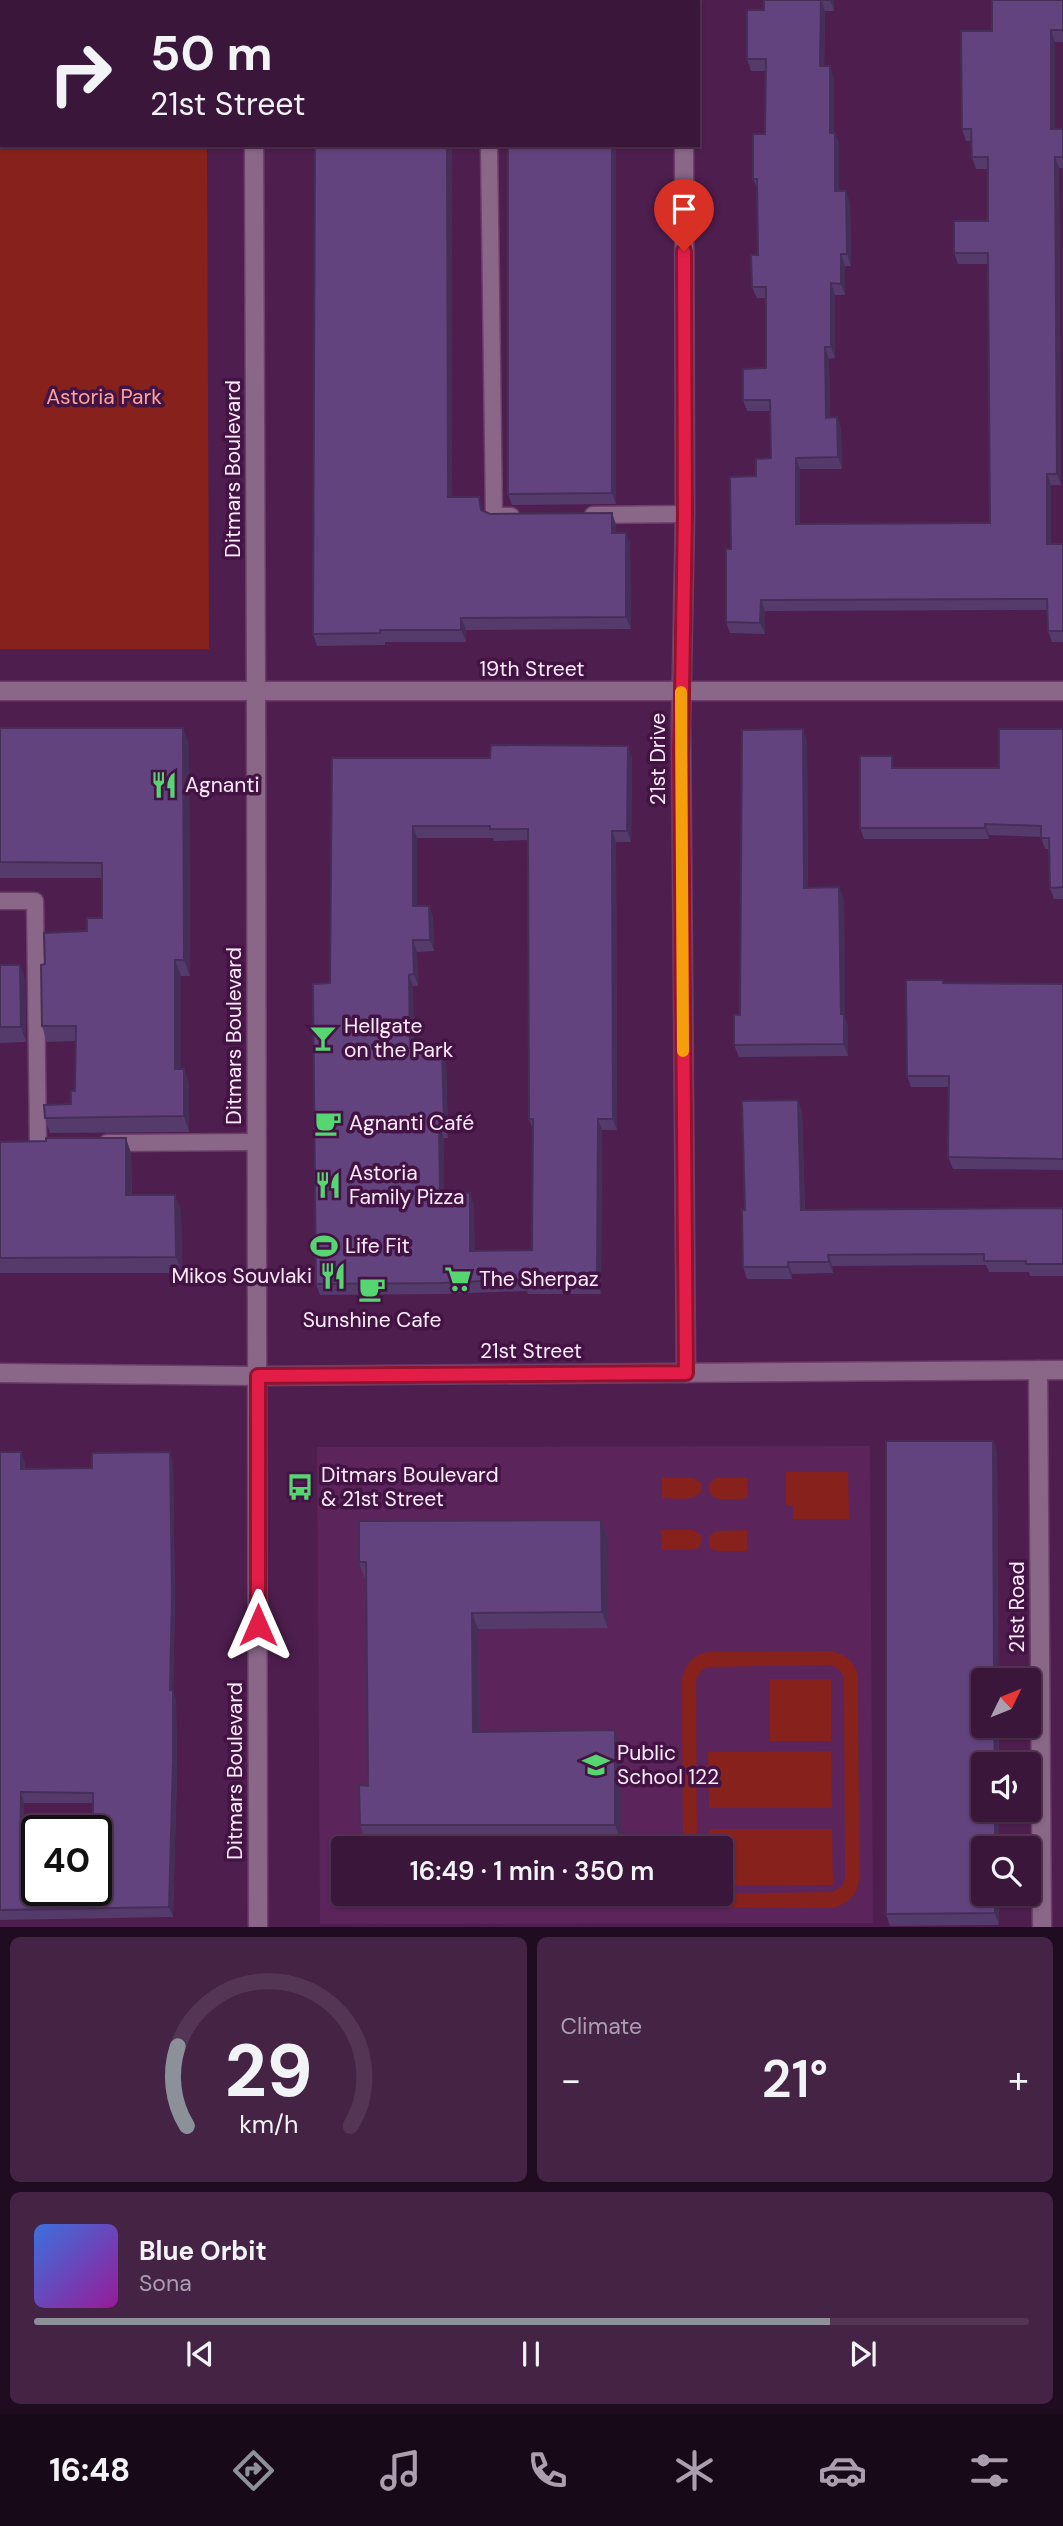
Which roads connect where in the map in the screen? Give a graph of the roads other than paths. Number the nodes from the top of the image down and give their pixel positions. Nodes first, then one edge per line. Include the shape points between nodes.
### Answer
1 (254, 147) edge
2 (489, 147) edge
3 (684, 147) edge
4 (685, 514) junction
5 (577, 515) edge
6 (522, 516) edge
7 (256, 690) junction
8 (0, 691) edge
9 (1063, 691) edge
10 (681, 692) junction
11 (0, 901) edge
12 (257, 1142) junction
13 (92, 1143) edge
14 (39, 1144) edge
15 (1038, 1370) junction
16 (1063, 1370) edge
17 (0, 1373) edge
18 (686, 1373) junction
19 (258, 1376) junction
20 (258, 1927) edge
21 (1042, 1927) edge

1 - 7 street, Ditmars Boulevard
2 - 6 lane via 494,516
3 - 4 street, 21st Drive
4 - 5 lane
4 - 10 street, 21st Drive
7 - 8 street, 19th Street
7 - 10 street, 19th Street
7 - 12 street, Ditmars Boulevard
9 - 10 street, 19th Street
10 - 18 street, 21st Drive
11 - 14 lane via 35,901
12 - 13 lane
12 - 19 street, Ditmars Boulevard
15 - 16 street, 21st Street
15 - 18 street, 21st Street
15 - 21 street, 21st Road
17 - 19 street, 21st Street
18 - 19 street, 21st Street
19 - 20 street, Ditmars Boulevard

